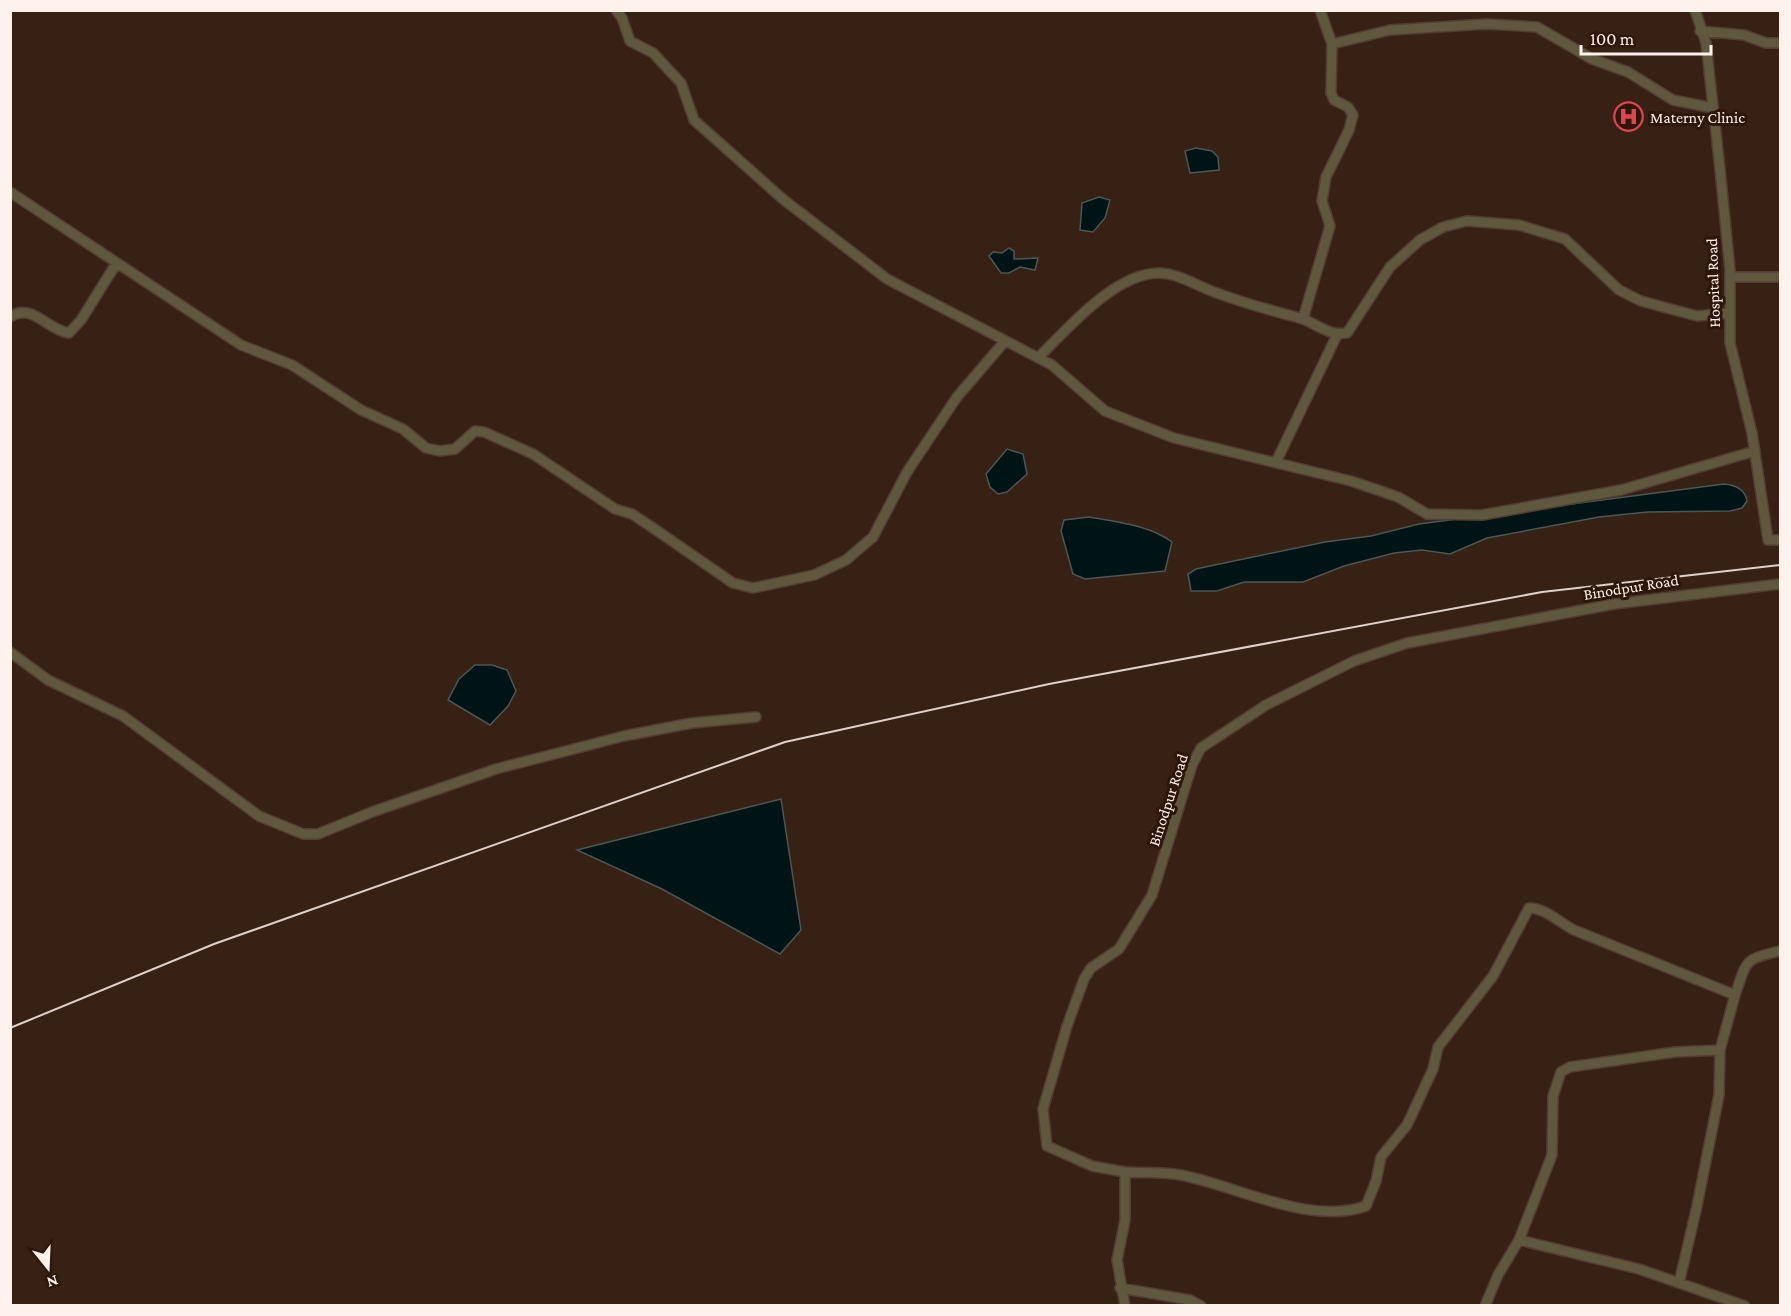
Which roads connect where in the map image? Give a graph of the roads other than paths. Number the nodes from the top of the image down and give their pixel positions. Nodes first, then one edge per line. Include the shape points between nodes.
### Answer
1 (616, 10) edge
2 (1320, 10) edge
3 (1695, 10) edge
4 (1700, 31) junction
5 (1780, 43) edge
6 (1332, 44) junction
7 (1713, 108) junction
8 (10, 192) edge
9 (116, 264) junction
10 (1730, 277) junction
11 (1780, 277) edge
12 (1730, 313) junction
13 (10, 318) edge
14 (1303, 319) junction
15 (1337, 335) junction
16 (1005, 341) junction
17 (1038, 358) junction
18 (1755, 451) junction
19 (1276, 462) junction
20 (1780, 540) edge
21 (1780, 584) edge
22 (10, 652) edge
23 (756, 717) dead end
24 (1780, 951) edge
25 (1735, 995) junction
26 (1720, 1050) junction
27 (1125, 1172) junction
28 (1519, 1240) junction
29 (1679, 1283) junction
30 (1120, 1288) junction
31 (1125, 1305) edge
32 (1201, 1305) edge
33 (1485, 1305) edge
34 (1745, 1305) edge

1 - 16 street via 630,41 653,53 681,83 694,120 784,200 887,279
2 - 6 street
3 - 4 street, Hospital Road
4 - 5 street
4 - 7 street, Hospital Road via 1706,43
6 - 7 street via 1390,30 1487,24 1537,27 1673,99
6 - 14 street via 1331,93 1353,115 1326,177 1322,201 1330,226
7 - 10 street, Hospital Road
8 - 9 street
9 - 13 street via 69,333 30,312 18,312
9 - 16 street via 241,345 292,365 361,410 403,429 426,448 455,449 475,431 483,432 533,454 615,509 632,514 733,583 753,588 814,575 846,560 873,537 907,472 951,406
10 - 11 street
10 - 12 street, Hospital Road
12 - 15 street via 1697,316 1641,302 1619,290 1565,239 1519,225 1467,221 1443,227 1420,240 1390,267 1353,327
12 - 18 street, Hospital Road via 1730,343
14 - 15 street
14 - 17 street via 1251,306 1173,275 1149,274 1096,302
15 - 19 street
16 - 17 street
17 - 19 street via 1052,365 1105,411 1174,438
18 - 19 street via 1622,490 1482,514 1427,514 1398,497 1361,484
18 - 20 street, Hospital Road via 1767,540
21 - 27 street, Binodpur Road via 1614,604 1407,643 1354,661 1266,705 1201,748 1192,765 1152,894 1119,949 1091,968 1084,979 1043,1109 1047,1146 1092,1166
22 - 23 street via 48,680 123,716 259,816 303,834 318,834 496,769 624,736 692,723
24 - 25 street via 1751,959 1742,969
25 - 26 street
25 - 27 street via 1574,930 1540,908 1528,908 1493,976 1438,1047 1433,1070 1407,1125 1381,1157 1366,1206 1328,1212 1180,1175
26 - 28 street via 1675,1052 1570,1067 1561,1072 1553,1096 1552,1155
26 - 29 street via 1719,1095
27 - 30 street via 1125,1220 1117,1260
28 - 29 street
28 - 33 street
29 - 34 street
30 - 31 street
30 - 32 street

